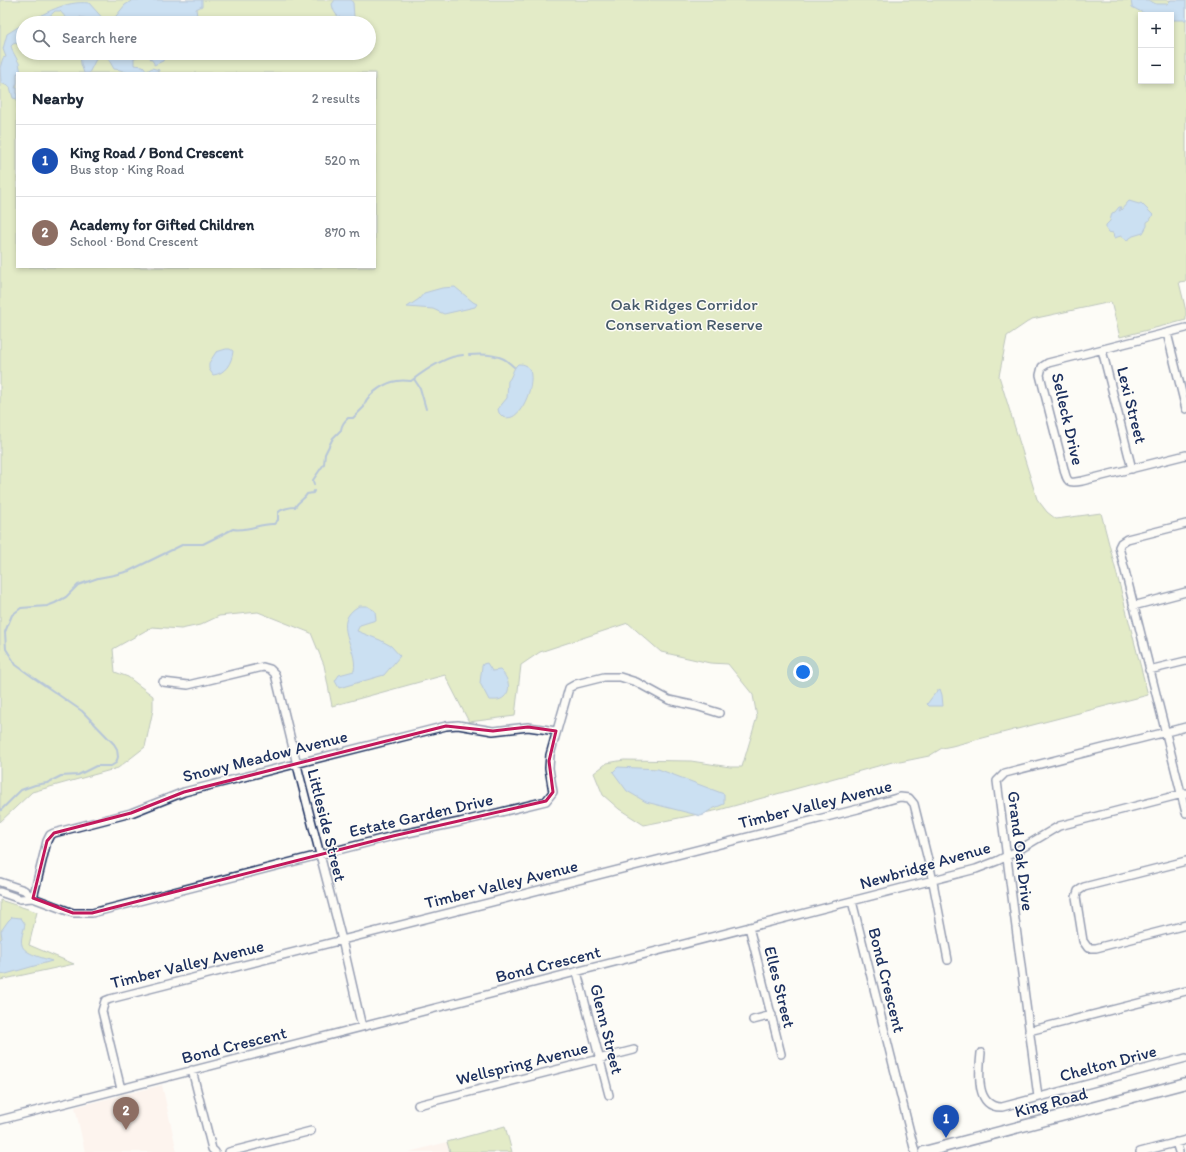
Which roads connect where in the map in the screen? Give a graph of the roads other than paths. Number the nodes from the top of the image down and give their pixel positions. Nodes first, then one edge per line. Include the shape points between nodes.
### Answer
1 (1186, 328) edge
2 (1166, 333) junction
3 (1102, 350) junction
4 (1186, 409) edge
5 (1186, 455) edge
6 (1132, 468) junction
7 (1186, 524) edge
8 (1186, 592) edge
9 (1133, 606) junction
10 (1186, 661) edge
11 (1149, 670) junction
12 (163, 682) dead end
13 (719, 714) dead end
14 (1186, 727) edge
15 (556, 731) junction
16 (1165, 732) junction
17 (296, 764) junction
18 (1184, 794) edge
19 (1186, 813) edge
20 (320, 855) junction
21 (1006, 856) junction
22 (1186, 861) edge
23 (932, 881) junction
24 (0, 882) edge
25 (0, 892) edge
26 (33, 898) junction
27 (852, 901) junction
28 (1186, 926) edge
29 (749, 928) junction
30 (342, 940) junction
31 (948, 960) dead end
32 (577, 972) junction
33 (1186, 990) edge
34 (772, 1015) junction
35 (753, 1020) dead end
36 (362, 1027) junction
37 (1029, 1031) junction
38 (634, 1050) dead end
39 (981, 1053) dead end
40 (781, 1054) dead end
41 (1186, 1058) edge
42 (599, 1059) junction
43 (192, 1070) junction
44 (1186, 1083) edge
45 (122, 1089) junction
46 (609, 1095) dead end
47 (1038, 1097) junction
48 (418, 1106) dead end
49 (0, 1120) edge
50 (311, 1131) dead end
51 (1186, 1140) edge
52 (1176, 1142) junction
53 (215, 1152) edge
54 (229, 1152) edge
55 (915, 1152) edge
56 (924, 1152) edge
57 (1140, 1152) edge
58 (1179, 1152) edge

1 - 2 street, Selleck Drive
2 - 3 street, Selleck Drive
2 - 4 street
3 - 6 street, Lexi Street
3 - 6 street, Selleck Drive via 1048,363 1040,371 1066,478 1073,483
5 - 6 street, Selleck Drive
7 - 9 street via 1127,539 1121,543 1120,556
8 - 9 street
9 - 11 street
10 - 11 street
11 - 16 street
12 - 17 street, Littleside Street via 188,685 262,667 270,669 275,674
13 - 15 street, Estate Garden Drive via 669,700 629,679 608,676 569,688
14 - 16 street, Grand Oak Drive
15 - 17 street, Snowy Meadow Avenue via 528,726 492,731 458,725 446,726
15 - 20 street, Estate Garden Drive via 549,761 553,792 546,801
16 - 18 street
16 - 21 street, Grand Oak Drive via 1005,773 997,781
17 - 20 street, Littleside Street
17 - 26 street, Snowy Meadow Avenue via 184,792 132,814 52,834 47,841
18 - 19 street
18 - 21 street, Newbridge Avenue via 1059,826
20 - 26 street, Estate Garden Drive via 92,912 72,913
20 - 30 street, Littleside Street
21 - 23 street, Newbridge Avenue via 976,869
21 - 37 street, Grand Oak Drive
22 - 28 street via 1084,887 1078,891 1076,897 1083,941 1088,948
23 - 27 street, Newbridge Avenue
23 - 30 street, Timber Valley Avenue via 914,804 909,798 900,797
23 - 31 street, Timber Valley Avenue
24 - 26 street, Estate Garden Drive via 24,890
25 - 26 street, Estate Garden Drive via 20,899
27 - 29 street, Bond Crescent
27 - 55 street, Bond Crescent
29 - 32 street, Bond Crescent
29 - 34 street, Elles Street
30 - 36 street, Littleside Street
30 - 45 street, Timber Valley Avenue via 105,1001 102,1013
32 - 36 street, Bond Crescent
32 - 42 street, Glenn Street
33 - 37 street
34 - 35 street
34 - 40 street, Elles Street
36 - 43 street, Bond Crescent
37 - 47 street, Grand Oak Drive
38 - 42 street, Wellspring Avenue
39 - 47 street, Chelton Drive via 978,1075 984,1098 989,1105 1002,1107
41 - 47 street, Chelton Drive
42 - 46 street, Glenn Street
42 - 48 street, Wellspring Avenue
43 - 45 street, Bond Crescent
43 - 53 street via 212,1149
44 - 56 main road, King Road
45 - 49 street, Bond Crescent
50 - 54 street
51 - 52 street
52 - 57 street
52 - 58 street

